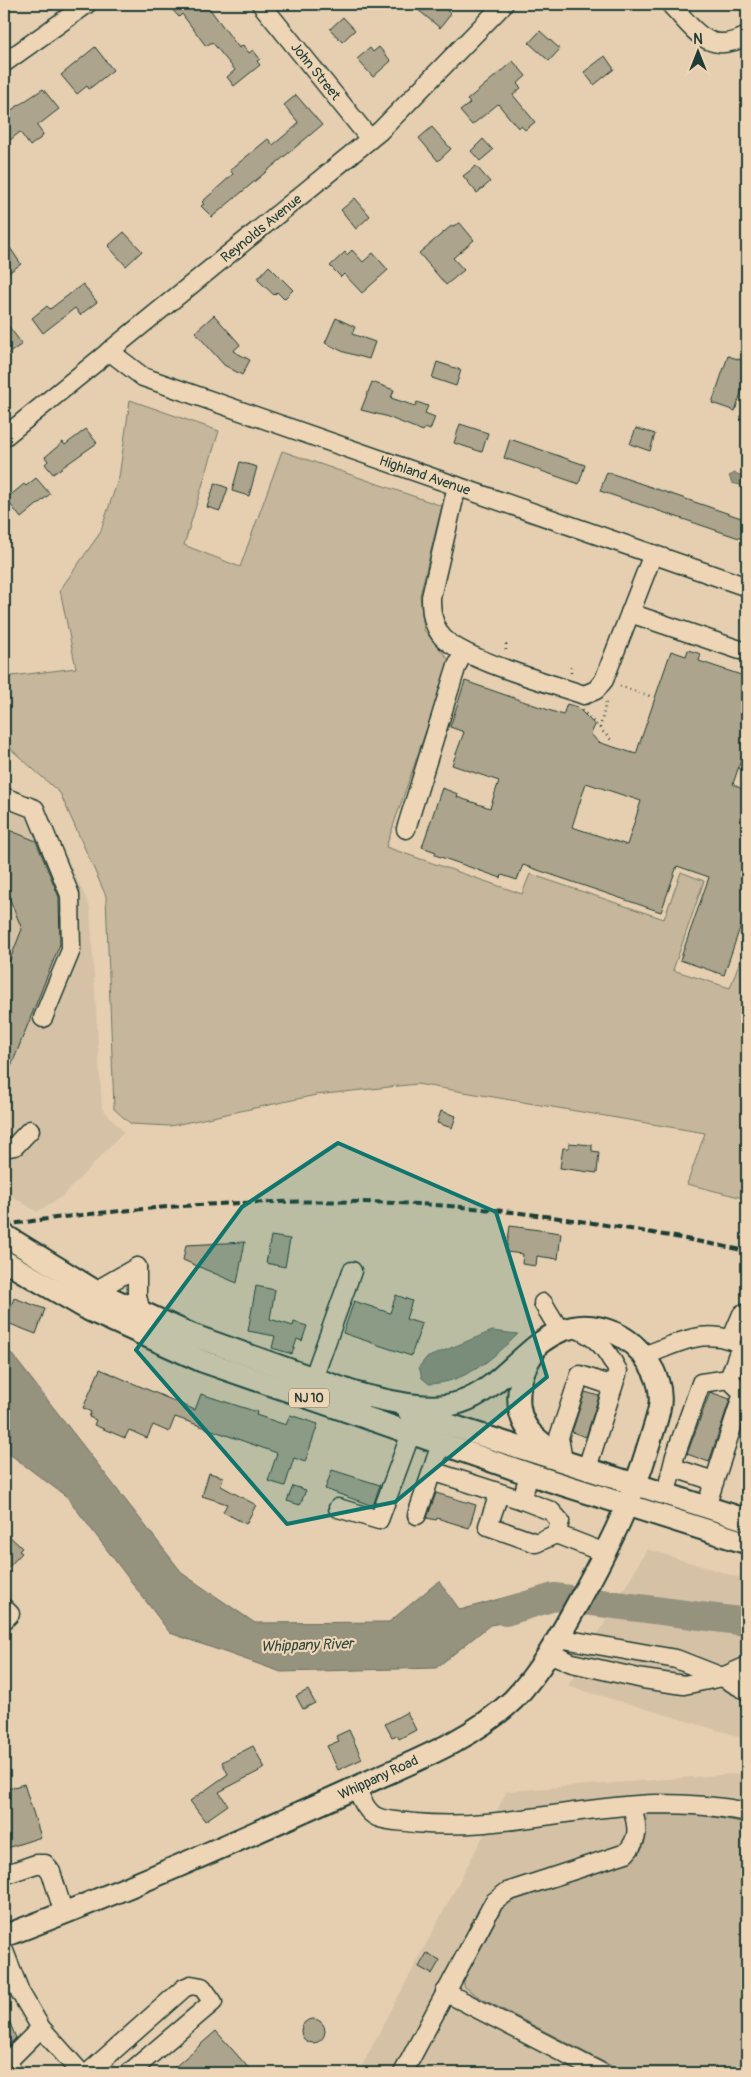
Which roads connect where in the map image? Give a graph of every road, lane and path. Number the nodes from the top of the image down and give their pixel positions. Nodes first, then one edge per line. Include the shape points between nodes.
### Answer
1 (87, 4) edge
2 (261, 4) edge
3 (504, 4) edge
4 (670, 4) edge
5 (747, 36) edge
6 (4, 63) edge
7 (370, 139) junction
8 (109, 351) junction
9 (4, 437) edge
10 (458, 486) junction
11 (653, 554) junction
12 (747, 587) edge
13 (630, 613) junction
14 (740, 650) dead end
15 (464, 652) junction
16 (619, 686) dead end
17 (653, 697) dead end
18 (578, 706) dead end
19 (613, 742) dead end
20 (4, 797) edge
21 (406, 829) dead end
22 (43, 1018) dead end
23 (30, 1130) dead end
24 (4, 1148) edge
25 (4, 1235) edge
26 (4, 1261) edge
27 (352, 1271) dead end
28 (95, 1291) junction
29 (543, 1303) dead end
30 (141, 1312) junction
31 (742, 1314) dead end
32 (566, 1329) junction
33 (540, 1343) junction
34 (732, 1349) junction
35 (644, 1356) junction
36 (313, 1379) junction
37 (729, 1379) junction
38 (613, 1386) junction
39 (354, 1394) junction
40 (411, 1433) junction
41 (441, 1443) junction
42 (563, 1460) junction
43 (586, 1468) junction
44 (674, 1468) junction
45 (432, 1471) junction
46 (530, 1474) junction
47 (714, 1481) junction
48 (635, 1483) junction
49 (666, 1493) junction
50 (499, 1494) junction
51 (522, 1500) junction
52 (627, 1506) junction
53 (706, 1507) junction
54 (338, 1508) dead end
55 (417, 1515) dead end
56 (747, 1520) edge
57 (556, 1534) junction
58 (747, 1543) edge
59 (604, 1556) junction
60 (4, 1608) edge
61 (4, 1620) edge
62 (554, 1645) junction
63 (747, 1666) edge
64 (722, 1677) junction
65 (747, 1691) edge
66 (356, 1787) junction
67 (632, 1806) junction
68 (747, 1812) edge
69 (4, 1875) edge
70 (64, 1914) junction
71 (4, 1936) edge
72 (4, 1951) edge
73 (8, 1975) edge
74 (445, 1992) junction
75 (41, 2028) junction
76 (8, 2067) edge
77 (82, 2073) edge
78 (88, 2073) edge
79 (128, 2073) edge
80 (403, 2073) edge
81 (602, 2073) edge

1 - 6 street
2 - 7 street, John Street
3 - 7 street, Reynolds Avenue
4 - 5 street via 712,43 732,44
7 - 8 street, Reynolds Avenue
8 - 9 street, Reynolds Avenue
8 - 10 street, Highland Avenue via 143,377
10 - 11 street, Highland Avenue
10 - 15 street via 431,597 432,615 440,635
11 - 12 street, Highland Avenue
11 - 13 street
13 - 14 street
13 - 15 street via 604,680 596,690 584,695
15 - 21 street via 457,665
16 - 17 path
18 - 19 path
20 - 22 street via 35,809 70,895 72,950
23 - 24 street via 15,1146
25 - 28 main road, NJ 10
26 - 40 main road, NJ 10 via 89,1310 170,1347
27 - 36 street
28 - 30 main road, NJ 10
28 - 30 street via 137,1267
29 - 32 street
30 - 36 main road, NJ 10 via 192,1335
31 - 34 street
32 - 33 main road
32 - 35 main road, Whippany Road via 597,1327 617,1334
32 - 38 street via 591,1335 610,1357 618,1372
33 - 39 main road via 478,1395 460,1403 440,1406 404,1404
33 - 42 main road via 526,1363 519,1406 532,1434
34 - 35 street via 719,1336 705,1335
34 - 37 street
35 - 48 main road, Whippany Road via 657,1378 660,1399
36 - 39 main road, NJ 10
37 - 44 street via 701,1383 675,1456
37 - 47 street via 743,1394
38 - 42 street via 580,1375 559,1437
38 - 43 street
39 - 42 main road, NJ 10
40 - 41 main road, NJ 10
40 - 54 street via 380,1520
41 - 45 street
41 - 46 main road, NJ 10
42 - 43 main road, NJ 10
43 - 48 main road, NJ 10
44 - 47 street
44 - 49 street
45 - 50 street
45 - 55 street
46 - 51 street
46 - 52 main road, NJ 10
47 - 53 street
48 - 49 main road, NJ 10
48 - 52 main road, Whippany Road
49 - 53 main road, NJ 10
50 - 51 street
50 - 57 street via 488,1526 536,1543
51 - 57 street via 555,1514 560,1521
52 - 58 main road, NJ 10
52 - 59 main road, Whippany Road
53 - 56 main road, NJ 10
57 - 59 street
59 - 62 main road, Whippany Road
60 - 61 street via 10,1614
62 - 64 street via 676,1658
62 - 64 street via 572,1663 643,1679 684,1685
62 - 66 main road, Whippany Road via 514,1698 492,1719 450,1744
63 - 64 street
64 - 65 street
66 - 67 street via 374,1816 427,1824 480,1824
66 - 70 main road, Whippany Road via 224,1848
67 - 68 street via 699,1805
67 - 74 street via 637,1834 626,1853 507,1892 494,1902
69 - 70 street via 45,1864 51,1872
70 - 71 main road, Whippany Road
72 - 73 street
73 - 75 street
74 - 80 street
74 - 81 street
75 - 76 street
75 - 77 street
78 - 79 street via 184,1988 192,1985 202,1987 213,2002

